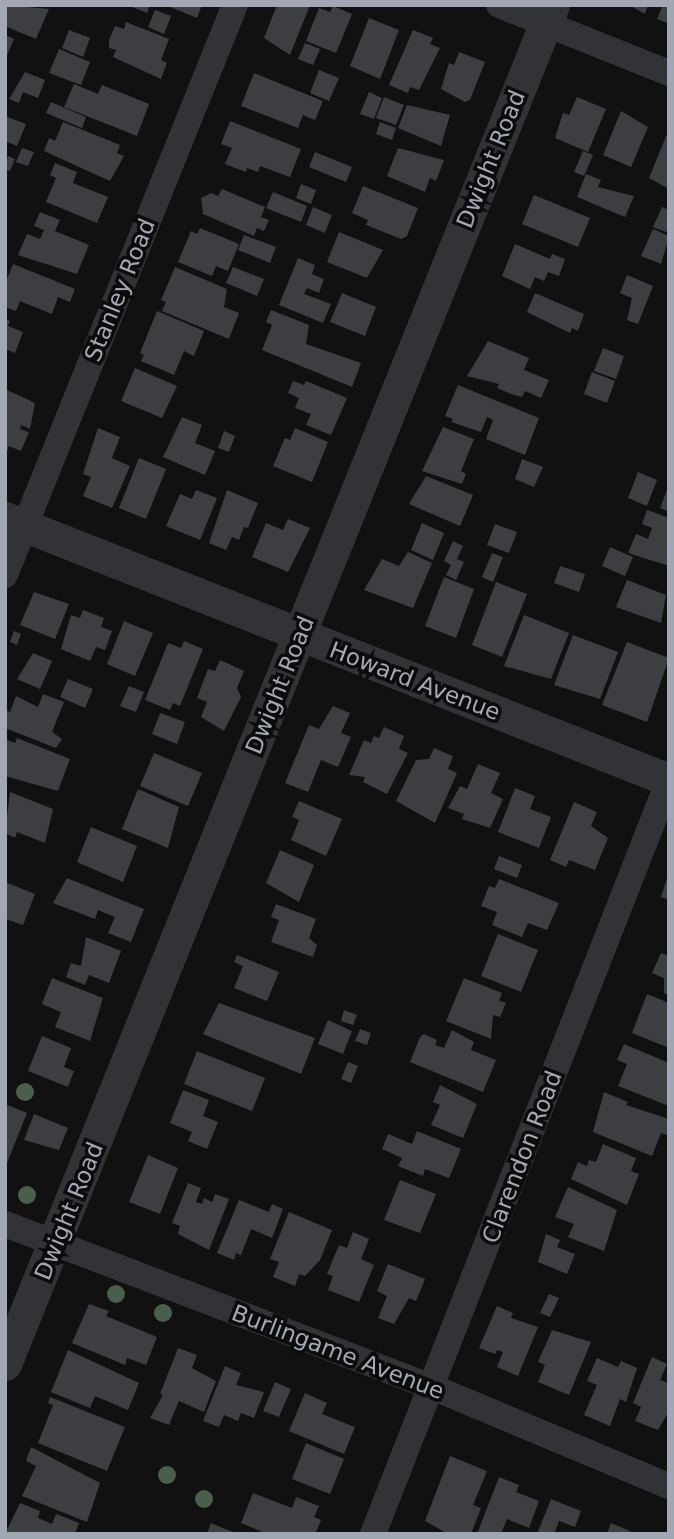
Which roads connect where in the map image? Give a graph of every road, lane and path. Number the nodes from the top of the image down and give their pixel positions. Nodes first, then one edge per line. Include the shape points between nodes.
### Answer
1 (235, 5) edge
2 (499, 5) edge
3 (549, 14) edge
4 (669, 74) edge
5 (15, 522) edge
6 (5, 575) edge
7 (300, 636) junction
8 (669, 780) edge
9 (5, 1224) edge
10 (55, 1245) junction
11 (5, 1364) edge
12 (432, 1387) junction
13 (669, 1486) edge
14 (373, 1534) edge

1 - 5 street, Stanley Road
2 - 3 street
3 - 4 street
3 - 7 street, Dwight Road
5 - 6 street, Stanley Road
5 - 7 street, Howard Avenue
7 - 8 street, Howard Avenue
7 - 10 street, Dwight Road
8 - 12 street, Clarendon Road
9 - 10 street, Burlingame Avenue
10 - 11 street, Dwight Road
10 - 12 street, Burlingame Avenue
12 - 13 street, Burlingame Avenue
12 - 14 street, Clarendon Road

